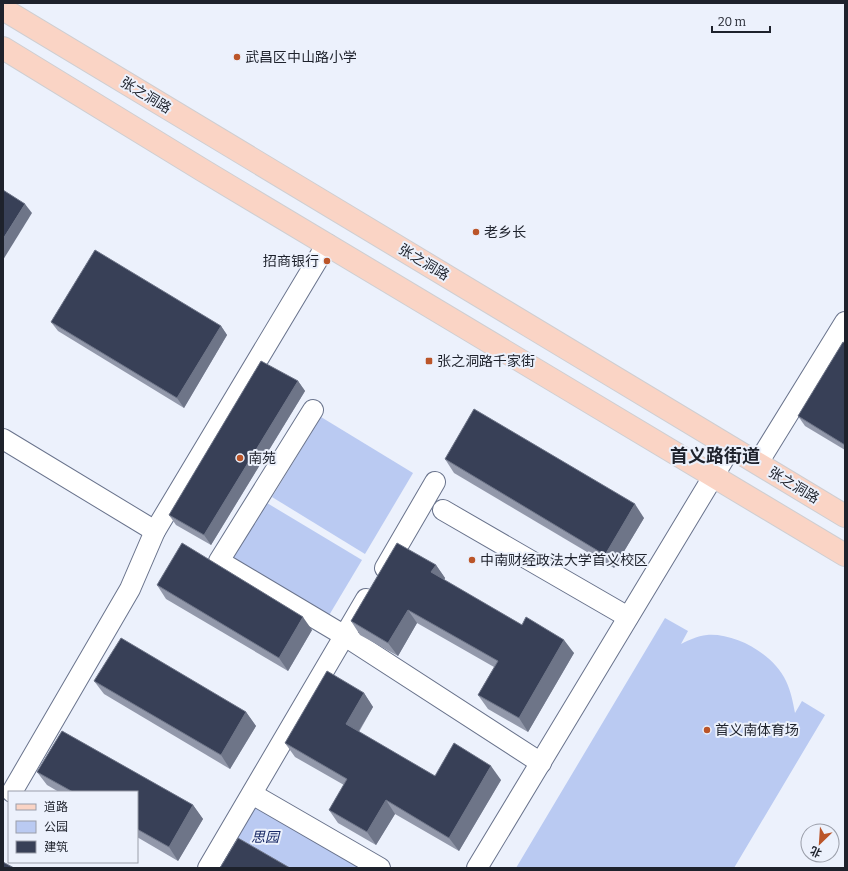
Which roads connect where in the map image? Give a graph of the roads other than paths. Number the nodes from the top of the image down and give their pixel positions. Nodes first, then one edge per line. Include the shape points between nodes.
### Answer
1 (3, 9) edge
2 (3, 48) edge
3 (327, 244) junction
4 (845, 322) edge
5 (313, 410) dead end
6 (3, 439) edge
7 (731, 446) junction
8 (758, 463) junction
9 (713, 476) junction
10 (435, 482) dead end
11 (443, 510) dead end
12 (845, 516) edge
13 (155, 531) junction
14 (845, 555) edge
15 (628, 617) junction
16 (345, 636) junction
17 (540, 763) junction
18 (13, 791) edge
19 (252, 794) junction
20 (208, 868) edge
21 (380, 868) edge
22 (477, 868) edge

1 - 7 main road, 张之洞路
2 - 3 main road
3 - 9 main road
3 - 13 street
4 - 8 street
5 - 16 street via 219,561
6 - 13 street
7 - 8 main road, 张之洞路
7 - 9 street
8 - 12 main road, 张之洞路
9 - 14 main road
9 - 15 street
10 - 16 street
11 - 15 street
13 - 18 street via 130,589
15 - 17 street
16 - 17 street
16 - 19 street
17 - 22 street
19 - 20 street
19 - 21 street

